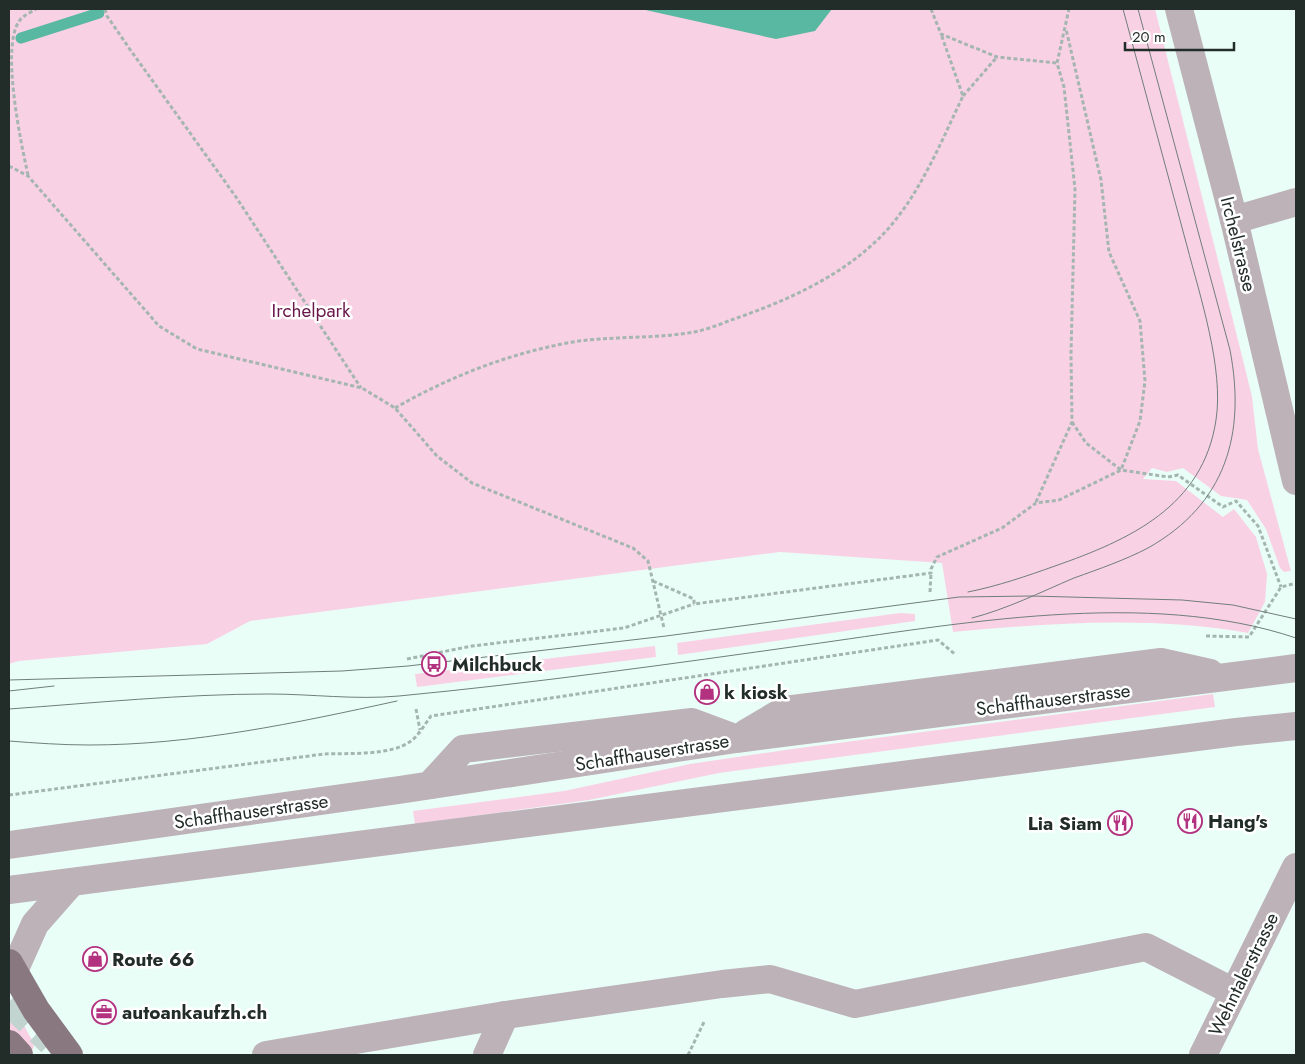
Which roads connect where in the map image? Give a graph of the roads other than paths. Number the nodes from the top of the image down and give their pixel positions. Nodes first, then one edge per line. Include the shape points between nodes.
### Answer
1 (1179, 9) edge
2 (1296, 202) edge
3 (1234, 220) junction
4 (1296, 481) edge
5 (1296, 668) edge
6 (1296, 726) edge
7 (9, 845) edge
8 (1296, 867) edge
9 (71, 883) junction
10 (9, 890) edge
11 (12, 967) edge
12 (1234, 992) junction
13 (505, 1015) junction
14 (9, 1044) edge
15 (299, 1053) edge
16 (19, 1055) edge
17 (69, 1055) edge
18 (266, 1055) edge
19 (487, 1055) edge
20 (1203, 1055) edge

1 - 3 street, Irchelstrasse
2 - 3 street
3 - 4 street, Irchelstrasse
5 - 7 street, Schaffhauserstrasse via 736,739
6 - 9 street
8 - 12 street, Wehntalerstrasse
9 - 10 street
9 - 11 street via 35,924
11 - 17 main road via 36,1010
12 - 13 street via 1146,947 856,1004 770,979
12 - 20 street, Wehntalerstrasse
13 - 15 street
13 - 19 street
14 - 16 main road
15 - 18 street

